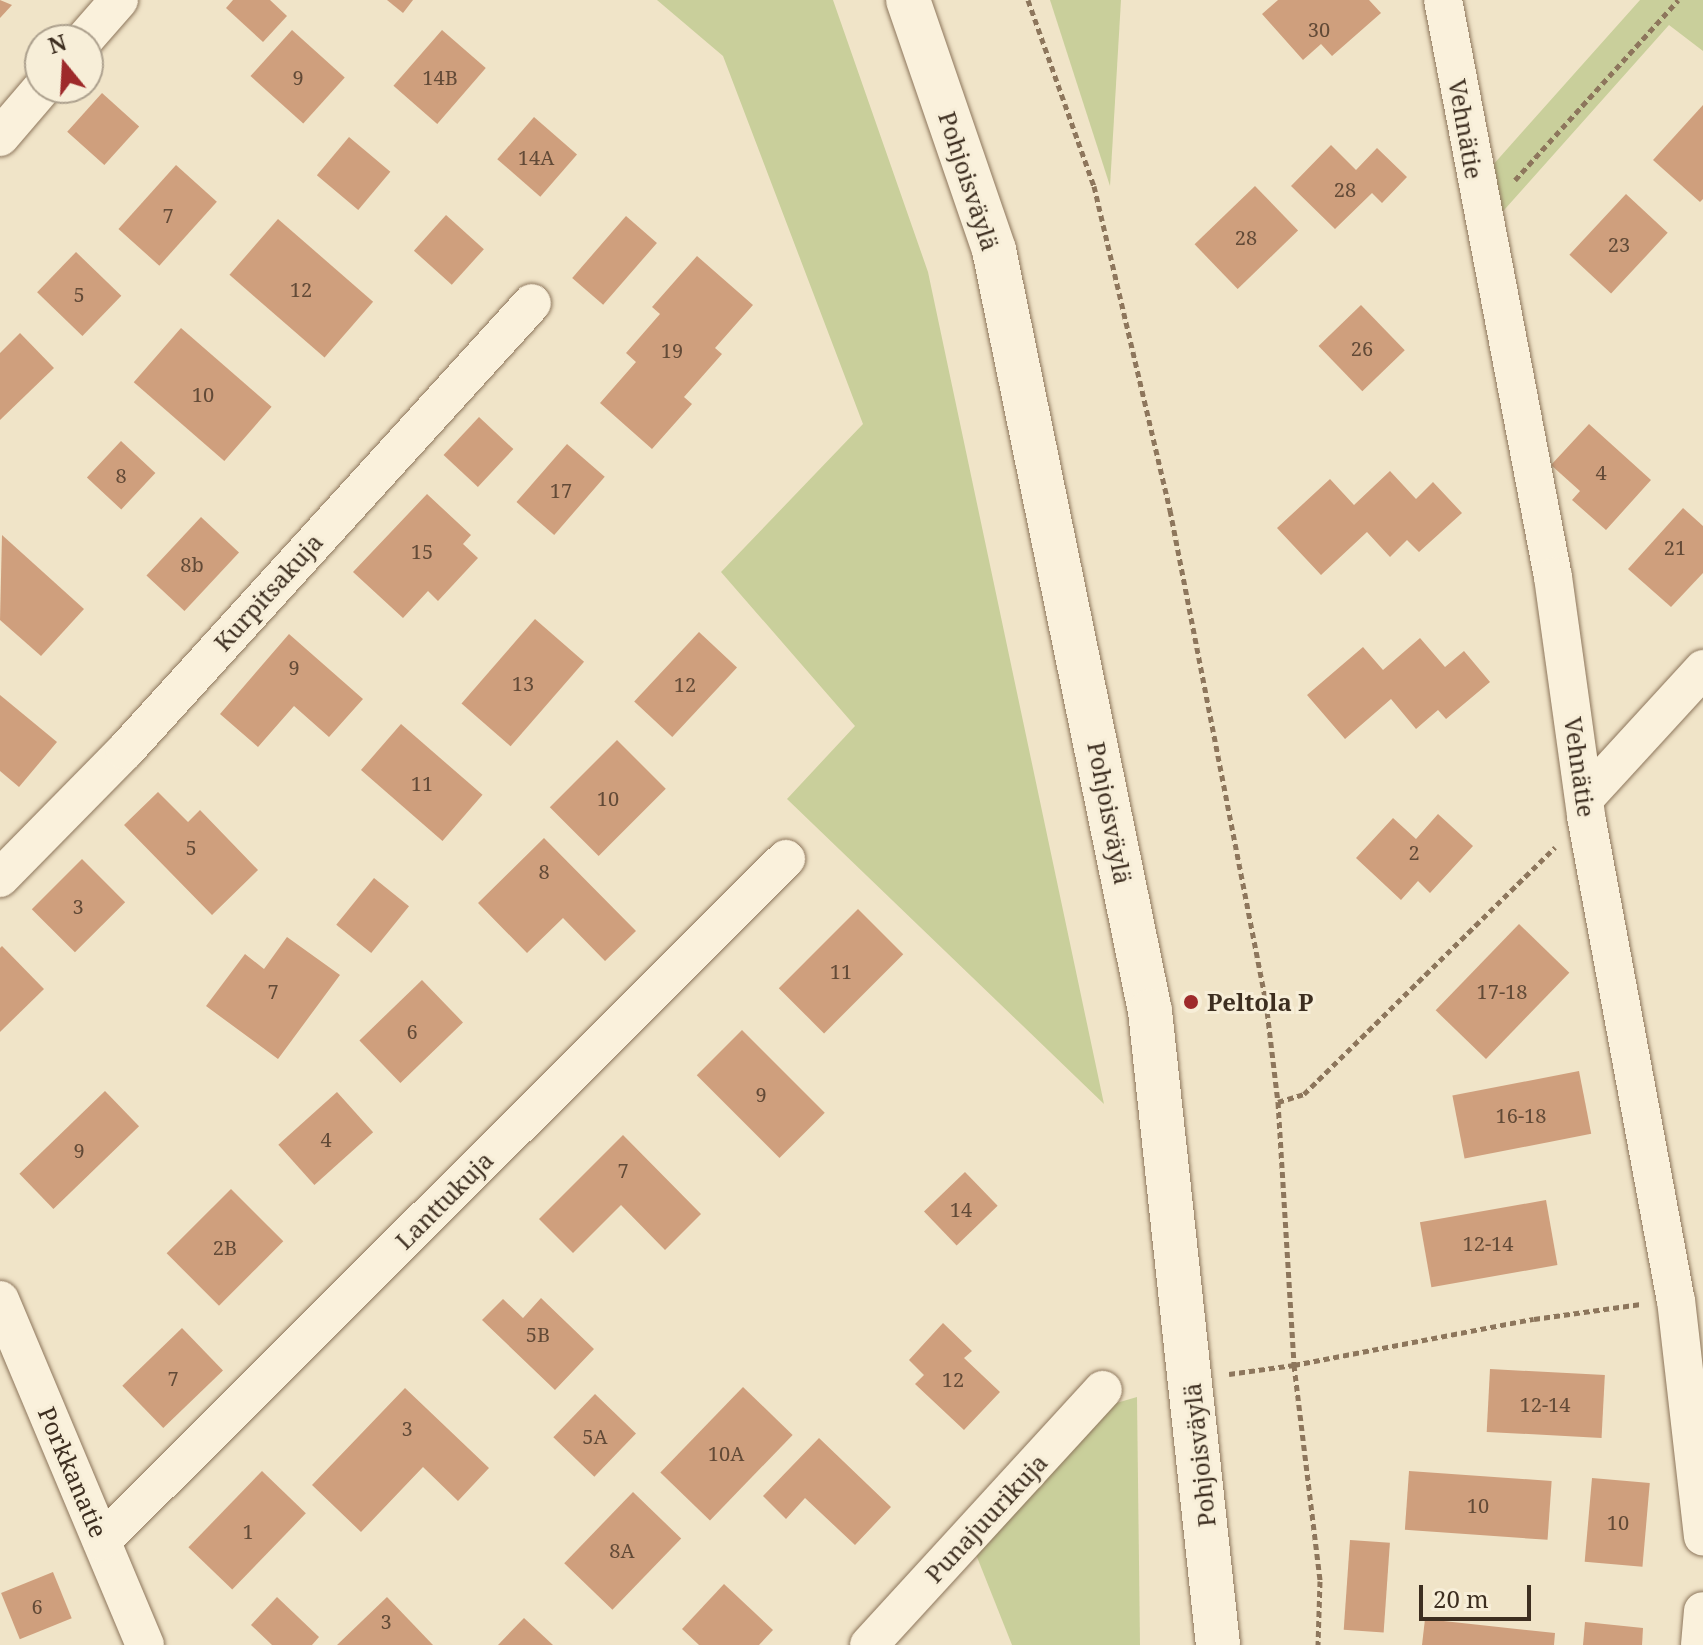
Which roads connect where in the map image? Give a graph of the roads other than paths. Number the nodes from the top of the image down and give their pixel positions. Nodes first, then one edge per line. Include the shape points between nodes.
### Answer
1 (119, 0) edge
2 (908, 0) edge
3 (1443, 0) edge
4 (98, 24) edge
5 (28, 104) edge
6 (0, 137) edge
7 (532, 303) dead end
8 (1703, 669) edge
9 (1586, 807) junction
10 (786, 859) dead end
11 (0, 878) edge
12 (0, 1300) edge
13 (1103, 1390) dead end
14 (1703, 1536) edge
15 (102, 1541) junction
16 (1703, 1611) edge
17 (145, 1645) edge
18 (869, 1645) edge
19 (1218, 1645) edge
20 (1700, 1645) edge

1 - 4 street
2 - 19 main road, Pohjoisväylä via 994,250 1150,1011
3 - 9 street, Vehnätie via 1553,577
5 - 6 street
7 - 11 street, Kurpitsakuja via 125,751
8 - 9 street
9 - 14 street, Vehnätie via 1676,1300
10 - 15 street, Lanttukuja
12 - 15 street, Porkkanatie
13 - 18 street, Punajuurikuja
15 - 17 street, Porkkanatie
16 - 20 street

